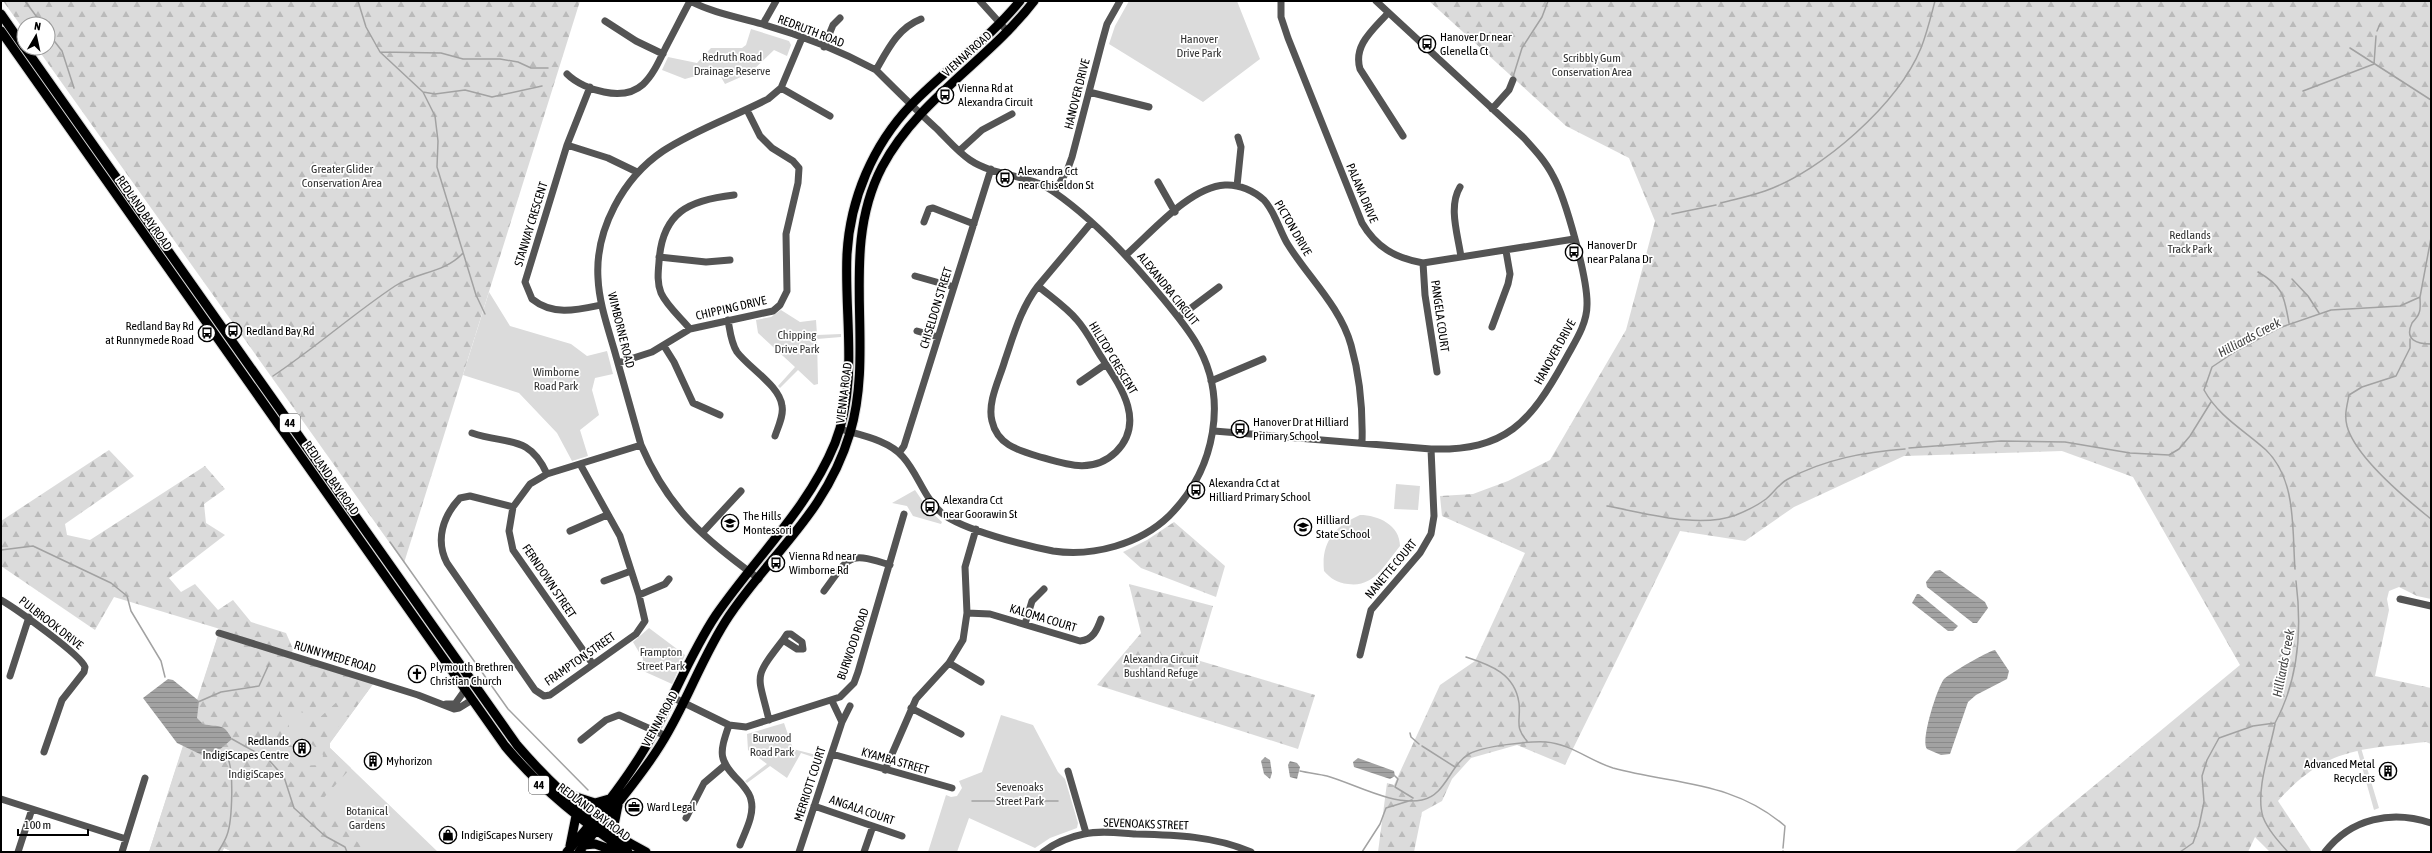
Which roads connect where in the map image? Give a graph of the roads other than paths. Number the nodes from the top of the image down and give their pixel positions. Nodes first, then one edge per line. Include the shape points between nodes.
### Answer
1 (690, 1) edge
2 (776, 1) edge
3 (980, 1) edge
4 (1020, 1) edge
5 (1034, 1) edge
6 (1120, 1) edge
7 (1281, 1) edge
8 (1376, 1) edge
9 (1388, 13) junction
10 (1, 14) edge
11 (840, 18) dead end
12 (921, 19) dead end
13 (605, 21) dead end
14 (764, 24) junction
15 (1000, 24) junction
16 (1, 31) edge
17 (1008, 32) junction
18 (16, 36) edge
19 (802, 38) junction
20 (824, 47) junction
21 (663, 54) junction
22 (30, 56) edge
23 (876, 70) junction
24 (567, 74) dead end
25 (1513, 80) dead end
26 (590, 87) junction
27 (781, 88) junction
28 (1089, 92) junction
29 (911, 105) junction
30 (1149, 107) dead end
31 (1492, 109) junction
32 (747, 110) junction
33 (920, 113) junction
34 (1012, 114) dead end
35 (830, 116) dead end
36 (1403, 136) dead end
37 (1238, 137) dead end
38 (567, 145) junction
39 (959, 151) junction
40 (991, 169) junction
41 (637, 172) junction
42 (1158, 182) dead end
43 (1236, 186) junction
44 (1460, 187) dead end
45 (1054, 192) junction
46 (734, 195) dead end
47 (1175, 212) junction
48 (924, 222) dead end
49 (1091, 223) junction
50 (974, 224) junction
51 (1574, 239) junction
52 (1506, 250) junction
53 (1126, 255) junction
54 (659, 257) junction
55 (1461, 257) junction
56 (730, 260) dead end
57 (1423, 263) junction
58 (915, 276) dead end
59 (1038, 286) junction
60 (954, 287) junction
61 (1219, 287) dead end
62 (601, 305) junction
63 (203, 310) junction
64 (1179, 318) junction
65 (728, 320) junction
66 (1492, 327) dead end
67 (690, 328) junction
68 (917, 330) dead end
69 (938, 337) junction
70 (664, 346) junction
71 (1263, 359) dead end
72 (618, 363) junction
73 (1106, 364) junction
74 (1437, 372) dead end
75 (1211, 381) junction
76 (1080, 382) dead end
77 (720, 415) dead end
78 (840, 429) junction
79 (1214, 431) junction
80 (850, 432) junction
81 (472, 433) dead end
82 (775, 436) dead end
83 (1362, 443) junction
84 (641, 445) junction
85 (1431, 449) junction
86 (899, 453) junction
87 (580, 464) junction
88 (547, 474) junction
89 (741, 491) dead end
90 (513, 508) junction
91 (904, 514) dead end
92 (607, 515) junction
93 (976, 529) junction
94 (570, 531) dead end
95 (702, 534) junction
96 (890, 565) junction
97 (631, 571) junction
98 (750, 572) junction
99 (669, 579) dead end
100 (759, 579) junction
101 (604, 581) dead end
102 (1044, 589) dead end
103 (824, 591) dead end
104 (639, 595) junction
105 (2400, 599) dead end
106 (1, 600) edge
107 (2431, 606) edge
108 (967, 613) junction
109 (29, 617) junction
110 (1101, 619) dead end
111 (1025, 624) junction
112 (219, 633) dead end
113 (783, 640) dead end
114 (1360, 655) dead end
115 (592, 663) junction
116 (949, 663) junction
117 (10, 676) dead end
118 (981, 682) dead end
119 (471, 694) junction
120 (672, 697) junction
121 (832, 701) junction
122 (683, 703) junction
123 (444, 704) junction
124 (850, 706) dead end
125 (911, 708) junction
126 (769, 720) junction
127 (842, 722) junction
128 (729, 725) junction
129 (655, 730) junction
130 (961, 734) dead end
131 (666, 736) junction
132 (582, 740) dead end
133 (44, 752) dead end
134 (832, 754) junction
135 (724, 766) junction
136 (884, 770) junction
137 (1068, 771) dead end
138 (145, 778) dead end
139 (952, 788) dead end
140 (562, 793) junction
141 (1, 799) edge
142 (609, 800) junction
143 (619, 802) junction
144 (814, 806) junction
145 (32, 809) junction
146 (576, 816) junction
147 (686, 818) dead end
148 (2431, 823) edge
149 (595, 825) junction
150 (873, 826) junction
151 (617, 834) junction
152 (1086, 834) junction
153 (902, 836) dead end
154 (126, 839) junction
155 (740, 845) dead end
156 (575, 850) edge
157 (18, 852) edge
158 (122, 852) edge
159 (618, 852) edge
160 (628, 852) edge
161 (646, 852) edge
162 (799, 852) edge
163 (864, 852) edge
164 (1042, 852) edge
165 (1250, 852) edge
166 (2326, 852) edge

1 - 14 street, REDRUTH ROAD via 719,14
1 - 21 street
2 - 14 street
3 - 15 street
4 - 15 main road, VIENNA ROAD
5 - 17 main road, VIENNA ROAD
6 - 28 street, HANOVER DRIVE via 1107,24
7 - 57 street, PALANA DRIVE via 1281,17 1288,38 1369,236 1381,248 1399,257
8 - 9 street, HANOVER DRIVE
9 - 31 street, HANOVER DRIVE
9 - 36 street via 1360,45 1358,61 1360,69
10 - 18 main road, REDLAND BAY ROAD / 44
11 - 20 street via 833,25
12 - 23 street via 902,31
13 - 21 street via 636,41
14 - 19 street, REDRUTH ROAD
15 - 17 street
15 - 29 main road, VIENNA ROAD
16 - 63 main road, REDLAND BAY ROAD / 44
17 - 33 main road, VIENNA ROAD
19 - 20 street, REDRUTH ROAD
19 - 27 street, WIMBORNE ROAD
20 - 23 street, REDRUTH ROAD
21 - 26 street via 653,76 637,89 612,94
22 - 63 main road, REDLAND BAY ROAD / 44
23 - 29 street, REDRUTH ROAD
24 - 26 street
25 - 31 street via 1509,90
26 - 38 street, STANWAY CRESCENT
27 - 32 street, WIMBORNE ROAD via 768,99
27 - 35 street
28 - 30 street
28 - 45 street, HANOVER DRIVE via 1067,171
29 - 33 street, ALEXANDRA CIRCUIT
29 - 78 main road, VIENNA ROAD via 890,132 871,164 852,216 847,254 848,386
31 - 51 street, HANOVER DRIVE via 1541,157 1553,176 1561,193
32 - 41 street, WIMBORNE ROAD via 676,143
32 - 65 street, CHIPPING DRIVE via 766,142 793,160 799,168 800,177 786,234 787,291 784,298 773,311
33 - 39 street, ALEXANDRA CIRCUIT
33 - 80 main road, VIENNA ROAD via 888,156 873,186 864,215 858,252 860,385
34 - 39 street via 982,130
37 - 43 street via 1240,147
38 - 41 street via 608,158
38 - 62 street, STANWAY CRESCENT via 526,275 526,287 536,302 555,309 570,311
39 - 40 street, ALEXANDRA CIRCUIT via 972,161
40 - 45 street, ALEXANDRA CIRCUIT via 1039,184
40 - 50 street, CHISELDON STREET
41 - 62 street, WIMBORNE ROAD via 620,197 604,231 598,277
42 - 47 street
43 - 47 street, PICTON DRIVE via 1206,188
43 - 83 street, PICTON DRIVE via 1257,194 1265,201 1286,242 1344,327 1351,344 1362,397
44 - 55 street via 1453,205
45 - 49 street, ALEXANDRA CIRCUIT
46 - 54 street via 697,201 677,215 665,234
47 - 53 street, PICTON DRIVE
48 - 50 street via 929,209 933,208
49 - 53 street, ALEXANDRA CIRCUIT
49 - 59 street, HILLTOP CRESCENT
50 - 60 street, CHISELDON STREET
51 - 52 street, PALANA DRIVE
51 - 85 street, HANOVER DRIVE via 1588,293 1585,319 1560,370 1539,403 1520,425 1494,440 1460,450
52 - 55 street, PALANA DRIVE
52 - 66 street via 1510,274
53 - 64 street, ALEXANDRA CIRCUIT
54 - 56 street via 706,262
54 - 67 street via 658,283 661,293
55 - 57 street, PALANA DRIVE
57 - 74 street, PANGELA COURT via 1425,295
58 - 60 street
59 - 73 street, HILLTOP CRESCENT via 1077,320
59 - 73 street, HILLTOP CRESCENT via 1016,325 992,402 991,421 1000,439 1018,450 1071,466 1092,466 1108,460 1122,446 1127,436 1130,412 1124,394
60 - 69 street, CHISELDON STREET
61 - 64 street
62 - 72 street, WIMBORNE ROAD
63 - 119 main road, REDLAND BAY ROAD / 44
64 - 75 street, ALEXANDRA CIRCUIT via 1204,357
65 - 67 street, CHIPPING DRIVE
65 - 82 street via 736,351 776,391 781,400 782,412
67 - 70 street, CHIPPING DRIVE
68 - 69 street
69 - 86 street, CHISELDON STREET via 904,446
70 - 72 street, CHIPPING DRIVE
70 - 77 street via 693,402
71 - 75 street
72 - 84 street, WIMBORNE ROAD
73 - 76 street
75 - 79 street, ALEXANDRA CIRCUIT via 1215,406
78 - 80 street, ALEXANDRA CIRCUIT
78 - 98 main road, VIENNA ROAD via 816,484
79 - 83 street, HANOVER DRIVE
79 - 93 street, ALEXANDRA CIRCUIT via 1207,458 1188,494 1167,518 1134,539 1106,549 1072,552 1040,548
80 - 86 street, ALEXANDRA CIRCUIT via 884,444
80 - 100 main road, VIENNA ROAD via 823,497
81 - 88 street via 528,446
83 - 85 street, HANOVER DRIVE
84 - 87 street, FERNDOWN STREET
84 - 95 street, WIMBORNE ROAD via 650,466 672,501
85 - 114 street, NANETTE COURT via 1434,516 1431,534 1420,553 1371,610
86 - 93 street, ALEXANDRA CIRCUIT via 934,505 950,519
87 - 88 street, FERNDOWN STREET
87 - 92 street, FRAMPTON STREET
88 - 90 street, FERNDOWN STREET via 530,484
89 - 95 street
90 - 115 street, FERNDOWN STREET via 509,531 513,550
90 - 115 street, FRAMPTON STREET via 470,496 460,498 442,528 441,550 447,563 539,694 550,695
91 - 96 street, BURWOOD ROAD
92 - 94 street
92 - 97 street, FRAMPTON STREET via 620,536
93 - 108 street via 965,567
95 - 98 street, WIMBORNE ROAD
96 - 103 street via 865,557 852,557 845,562
96 - 121 street, BURWOOD ROAD via 854,683 848,691
97 - 101 street
97 - 104 street, FRAMPTON STREET
98 - 100 street, WIMBORNE ROAD
98 - 120 main road, VIENNA ROAD via 709,626
99 - 104 street via 665,584
100 - 122 main road, VIENNA ROAD via 721,629
102 - 111 street via 1032,601
104 - 115 street, FRAMPTON STREET via 645,615 643,626 636,634
105 - 107 street
106 - 109 street, PULBROOK DRIVE
108 - 111 street, KALOMA COURT via 990,614
108 - 116 street via 964,640
109 - 117 street
109 - 133 street, PULBROOK DRIVE via 85,667 60,704
110 - 111 street, KALOMA COURT via 1095,633 1085,640 1073,639
112 - 123 street, RUNNYMEDE ROAD
113 - 126 street via 764,664 759,680
116 - 118 street
116 - 125 street
119 - 123 street via 455,704
119 - 123 street, RUNNYMEDE ROAD via 459,708
119 - 140 main road, REDLAND BAY ROAD / 44
119 - 146 main road, REDLAND BAY ROAD / 44 via 515,758 538,783
120 - 122 street, BURWOOD ROAD
120 - 129 main road, VIENNA ROAD
121 - 126 street, BURWOOD ROAD
121 - 127 street
122 - 128 street, BURWOOD ROAD
122 - 131 main road, VIENNA ROAD
124 - 127 street, MERRIOTT COURT
125 - 130 street
125 - 136 street
126 - 128 street, BURWOOD ROAD via 746,727
127 - 134 street, MERRIOTT COURT
128 - 135 street via 721,754
129 - 131 street
129 - 132 street via 619,715 606,720
129 - 142 main road, VIENNA ROAD
131 - 143 main road, VIENNA ROAD
134 - 136 street, KYAMBA STREET
134 - 144 street, MERRIOTT COURT
135 - 147 street via 704,783
135 - 155 street via 747,790 751,800 752,810
136 - 139 street, KYAMBA STREET
137 - 152 street
138 - 154 street
140 - 142 main road via 590,802 600,803
140 - 149 main road, REDLAND BAY ROAD / 44
141 - 145 street
142 - 149 main road, VIENNA ROAD
143 - 149 main road, VIENNA ROAD
143 - 151 main road via 614,825
144 - 150 street, ANGALA COURT
144 - 162 street, MERRIOTT COURT
145 - 154 street
145 - 157 street
146 - 149 main road, REDLAND BAY ROAD / 44
146 - 156 main road
148 - 166 street via 2398,816 2378,818 2355,826 2341,835
149 - 151 main road, REDLAND BAY ROAD / 44
149 - 156 main road
149 - 156 main road
149 - 160 main road, REDLAND BAY ROAD / 44
150 - 153 street, ANGALA COURT
150 - 163 street
151 - 161 main road, REDLAND BAY ROAD / 44
152 - 164 street, SEVENOAKS STREET via 1068,838
152 - 165 street, SEVENOAKS STREET via 1109,832 1199,837 1224,842
154 - 158 street
156 - 159 main road via 595,844

